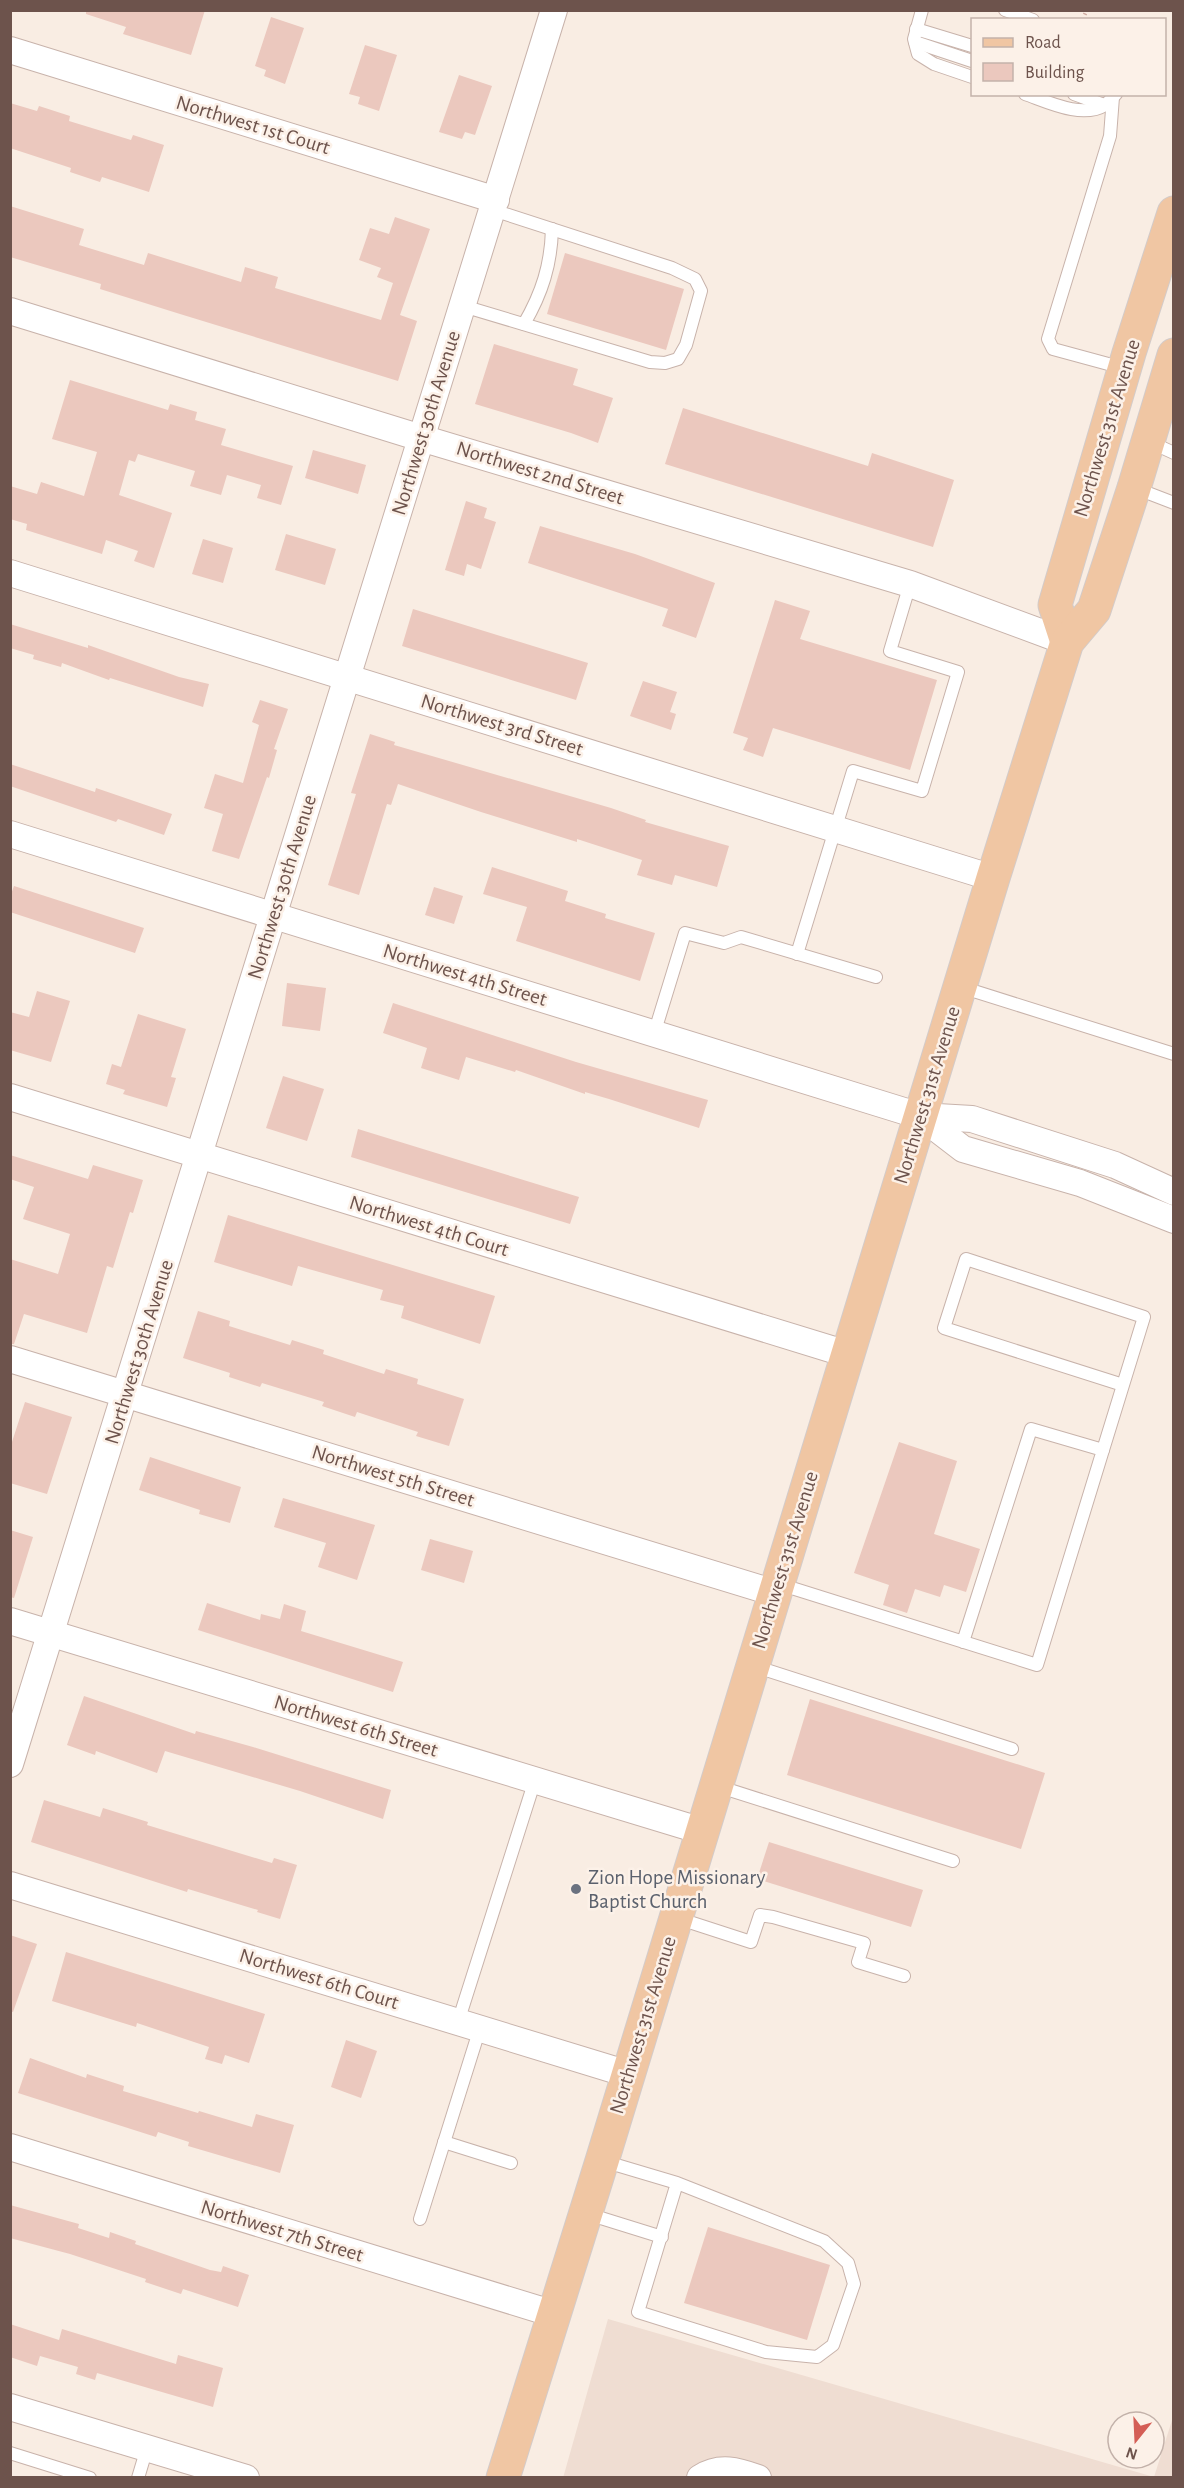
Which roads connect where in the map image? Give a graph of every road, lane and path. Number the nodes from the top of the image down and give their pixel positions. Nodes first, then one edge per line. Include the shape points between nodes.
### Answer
1 (554, 10) edge
2 (922, 10) edge
3 (1005, 10) edge
4 (1027, 18) edge
5 (915, 35) junction
6 (971, 46) edge
7 (10, 50) edge
8 (971, 61) edge
9 (971, 77) edge
10 (1031, 96) edge
11 (1089, 96) edge
12 (1111, 99) edge
13 (494, 205) junction
14 (1173, 213) edge
15 (552, 229) junction
16 (463, 306) junction
17 (10, 311) edge
18 (524, 324) junction
19 (1173, 355) edge
20 (1125, 369) junction
21 (421, 438) junction
22 (1161, 447) edge
23 (1134, 488) junction
24 (1173, 503) edge
25 (10, 573) edge
26 (910, 584) junction
27 (1067, 642) junction
28 (348, 677) junction
29 (837, 829) junction
30 (10, 834) edge
31 (993, 878) junction
32 (273, 915) junction
33 (797, 954) junction
34 (876, 977) dead end
35 (960, 987) junction
36 (654, 1034) junction
37 (1173, 1054) edge
38 (10, 1097) edge
39 (920, 1116) junction
40 (198, 1155) junction
41 (1173, 1192) edge
42 (1173, 1220) edge
43 (847, 1354) junction
44 (10, 1359) edge
45 (1123, 1385) junction
46 (126, 1395) junction
47 (1103, 1450) junction
48 (776, 1588) junction
49 (10, 1621) edge
50 (51, 1634) junction
51 (963, 1642) junction
52 (753, 1666) junction
53 (1012, 1749) dead end
54 (10, 1764) edge
55 (535, 1780) junction
56 (716, 1786) junction
57 (702, 1831) junction
58 (953, 1861) dead end
59 (10, 1885) edge
60 (675, 1917) junction
61 (904, 1976) dead end
62 (469, 2025) junction
63 (628, 2074) junction
64 (444, 2142) junction
65 (10, 2147) edge
66 (602, 2161) junction
67 (512, 2163) dead end
68 (677, 2183) junction
69 (585, 2213) junction
70 (420, 2219) dead end
71 (662, 2237) junction
72 (554, 2314) junction
73 (10, 2407) edge
74 (147, 2448) junction
75 (10, 2453) edge
76 (56, 2473) edge
77 (90, 2478) edge
78 (138, 2478) edge
79 (246, 2478) edge
80 (503, 2478) edge
81 (700, 2478) edge
82 (758, 2478) edge

1 - 13 street, Northwest 30th Avenue
2 - 5 lane
3 - 4 lane
5 - 6 lane
5 - 8 lane
5 - 9 lane via 918,54
7 - 13 street, Northwest 1st Court
10 - 12 lane via 1061,107 1087,110
11 - 12 lane
12 - 20 lane via 1110,136 1048,339 1053,349
13 - 15 lane
13 - 16 street, Northwest 30th Avenue
14 - 20 main road, Northwest 31st Avenue
15 - 18 lane via 543,287
15 - 18 lane via 672,268 694,279 700,291 697,309 678,359 665,363 650,362
16 - 18 lane
16 - 21 street, Northwest 30th Avenue
17 - 21 street, Northwest 2nd Street
19 - 22 main road, Northwest 31st Avenue
20 - 27 main road, Northwest 31st Avenue via 1055,605
21 - 26 street, Northwest 2nd Street
21 - 28 street, Northwest 30th Avenue
22 - 23 main road, Northwest 31st Avenue
23 - 24 lane
23 - 27 main road, Northwest 31st Avenue via 1094,610
25 - 28 street, Northwest 3rd Street
26 - 27 street, Northwest 2nd Street
26 - 29 lane via 890,651 958,672 922,791 853,771
27 - 31 main road, Northwest 31st Avenue
28 - 29 street, Northwest 3rd Street
28 - 32 street, Northwest 30th Avenue
29 - 31 street, Northwest 3rd Street
29 - 33 lane
30 - 32 street, Northwest 4th Street
31 - 35 main road, Northwest 31st Avenue
32 - 36 street, Northwest 4th Street
32 - 40 street, Northwest 30th Avenue
33 - 34 lane
33 - 36 lane via 741,937 724,943 685,933
35 - 37 lane
35 - 39 main road, Northwest 31st Avenue
36 - 39 street, Northwest 4th Street
38 - 40 street, Northwest 4th Court
39 - 41 street via 972,1119 1115,1165
39 - 42 street via 963,1149 1080,1183
39 - 43 main road, Northwest 31st Avenue
40 - 43 street, Northwest 4th Court
40 - 46 street, Northwest 30th Avenue
43 - 48 main road, Northwest 31st Avenue
44 - 46 street, Northwest 5th Street
45 - 45 lane via 1144,1317 966,1259 944,1328
45 - 47 lane
46 - 48 street, Northwest 5th Street
46 - 50 street, Northwest 30th Avenue
47 - 51 lane via 1030,1429
47 - 51 lane via 1037,1665
48 - 51 lane
48 - 52 main road, Northwest 31st Avenue
49 - 50 street, Northwest 6th Street
50 - 54 street, Northwest 30th Avenue
50 - 55 street, Northwest 6th Street
52 - 53 lane
52 - 56 main road, Northwest 31st Avenue
55 - 57 street, Northwest 6th Street
55 - 62 lane
56 - 57 main road, Northwest 31st Avenue
56 - 58 lane
57 - 60 main road, Northwest 31st Avenue
59 - 62 street, Northwest 6th Court
60 - 61 lane via 751,1942 760,1915 773,1917 864,1943 858,1962
60 - 63 main road, Northwest 31st Avenue
62 - 63 street, Northwest 6th Court
62 - 64 lane
63 - 66 main road, Northwest 31st Avenue
64 - 67 lane
64 - 70 lane
65 - 72 street, Northwest 7th Street
66 - 68 lane
66 - 69 main road, Northwest 31st Avenue
68 - 71 lane
68 - 71 lane via 824,2241 848,2263 854,2284 833,2345 817,2356 766,2352 638,2312
69 - 71 lane
69 - 72 main road, Northwest 31st Avenue
72 - 80 main road, Northwest 31st Avenue
73 - 74 street
74 - 78 lane
74 - 79 street
75 - 76 lane
76 - 77 lane
81 - 82 street via 708,2472 732,2469

